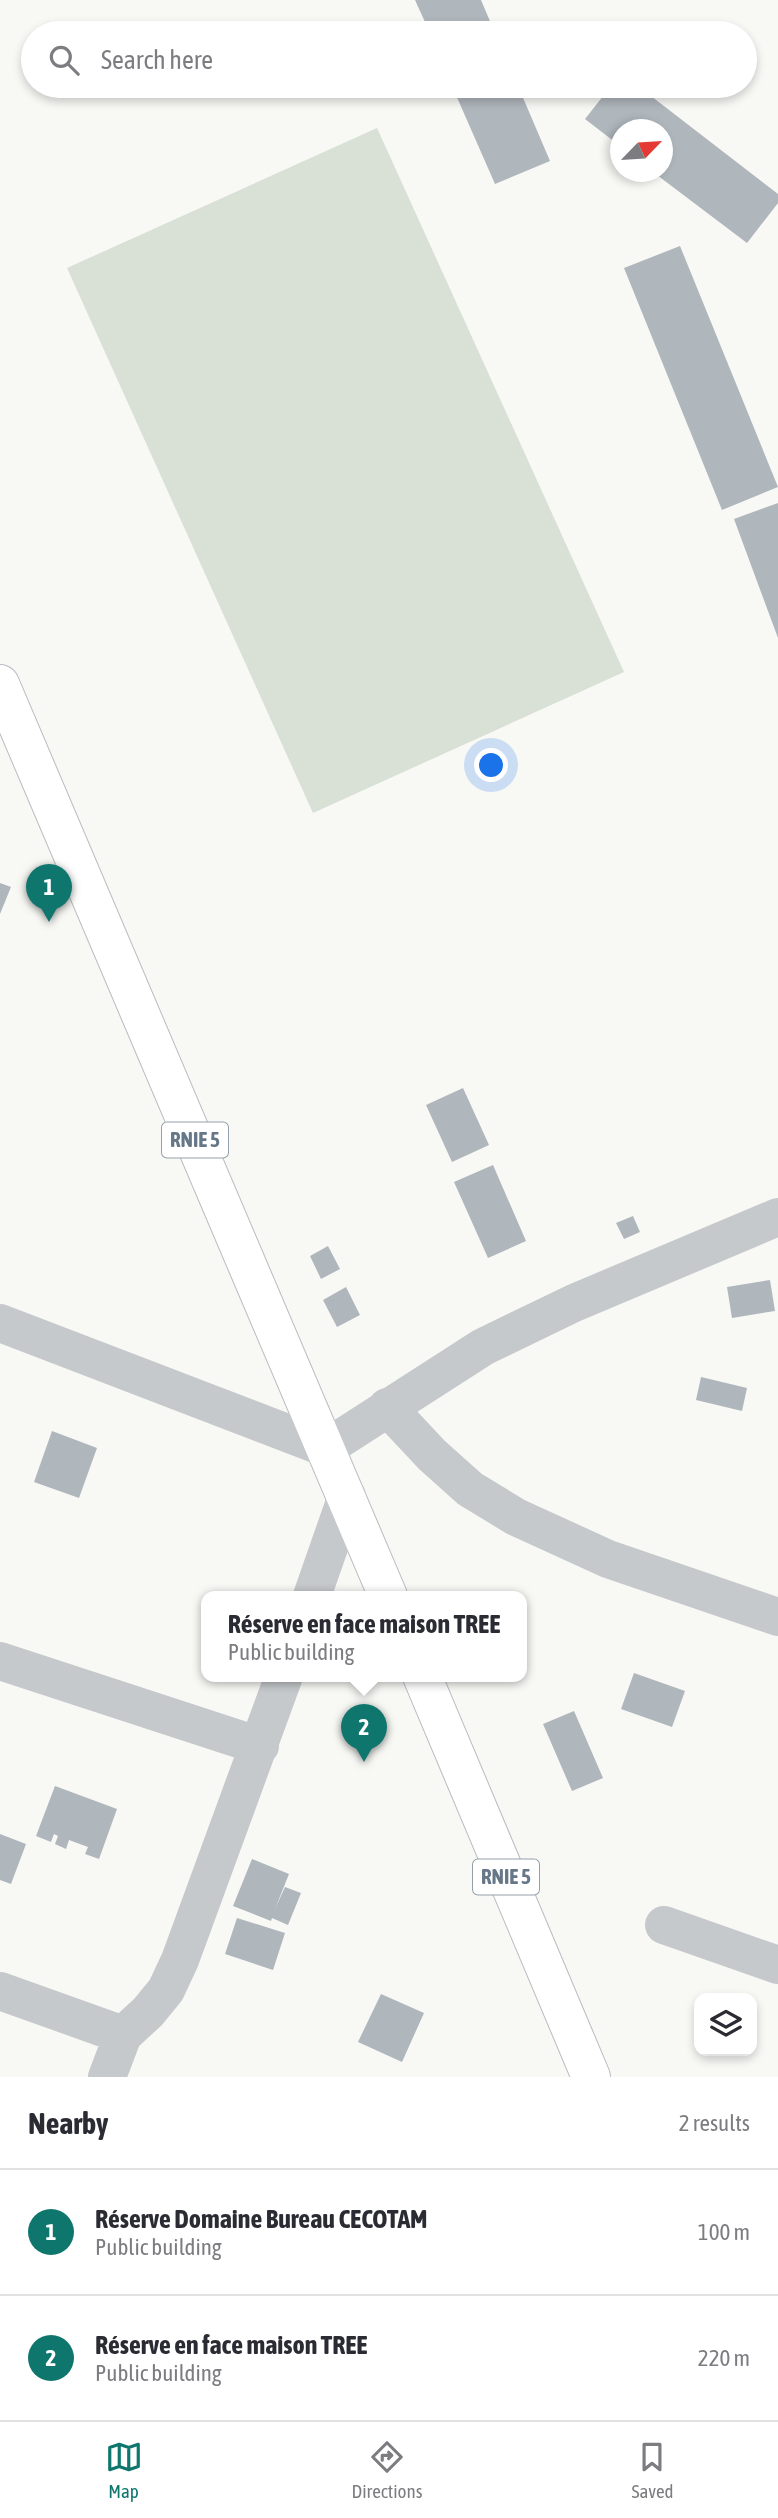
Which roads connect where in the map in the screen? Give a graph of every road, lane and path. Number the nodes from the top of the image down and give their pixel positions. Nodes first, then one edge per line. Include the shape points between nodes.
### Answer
1 (0, 684) edge
2 (778, 1217) edge
3 (0, 1323) edge
4 (387, 1407) junction
5 (326, 1448) junction
6 (347, 1496) junction
7 (314, 1591) edge
8 (386, 1591) edge
9 (778, 1617) edge
10 (0, 1661) edge
11 (282, 1682) edge
12 (425, 1682) edge
13 (260, 1746) junction
14 (664, 1925) dead end
15 (778, 1965) edge
16 (0, 1991) edge
17 (122, 2035) junction
18 (107, 2077) edge
19 (591, 2077) edge

1 - 5 main road, RNIE 5
2 - 4 street via 574,1303 483,1347
3 - 5 street
4 - 5 street
4 - 9 street via 470,1489 516,1517 608,1559
5 - 6 main road, RNIE 5
6 - 7 street
6 - 8 main road, RNIE 5
10 - 13 street
11 - 13 street
12 - 19 main road, RNIE 5
13 - 17 street via 166,1990
14 - 15 street
16 - 17 street
17 - 18 street

